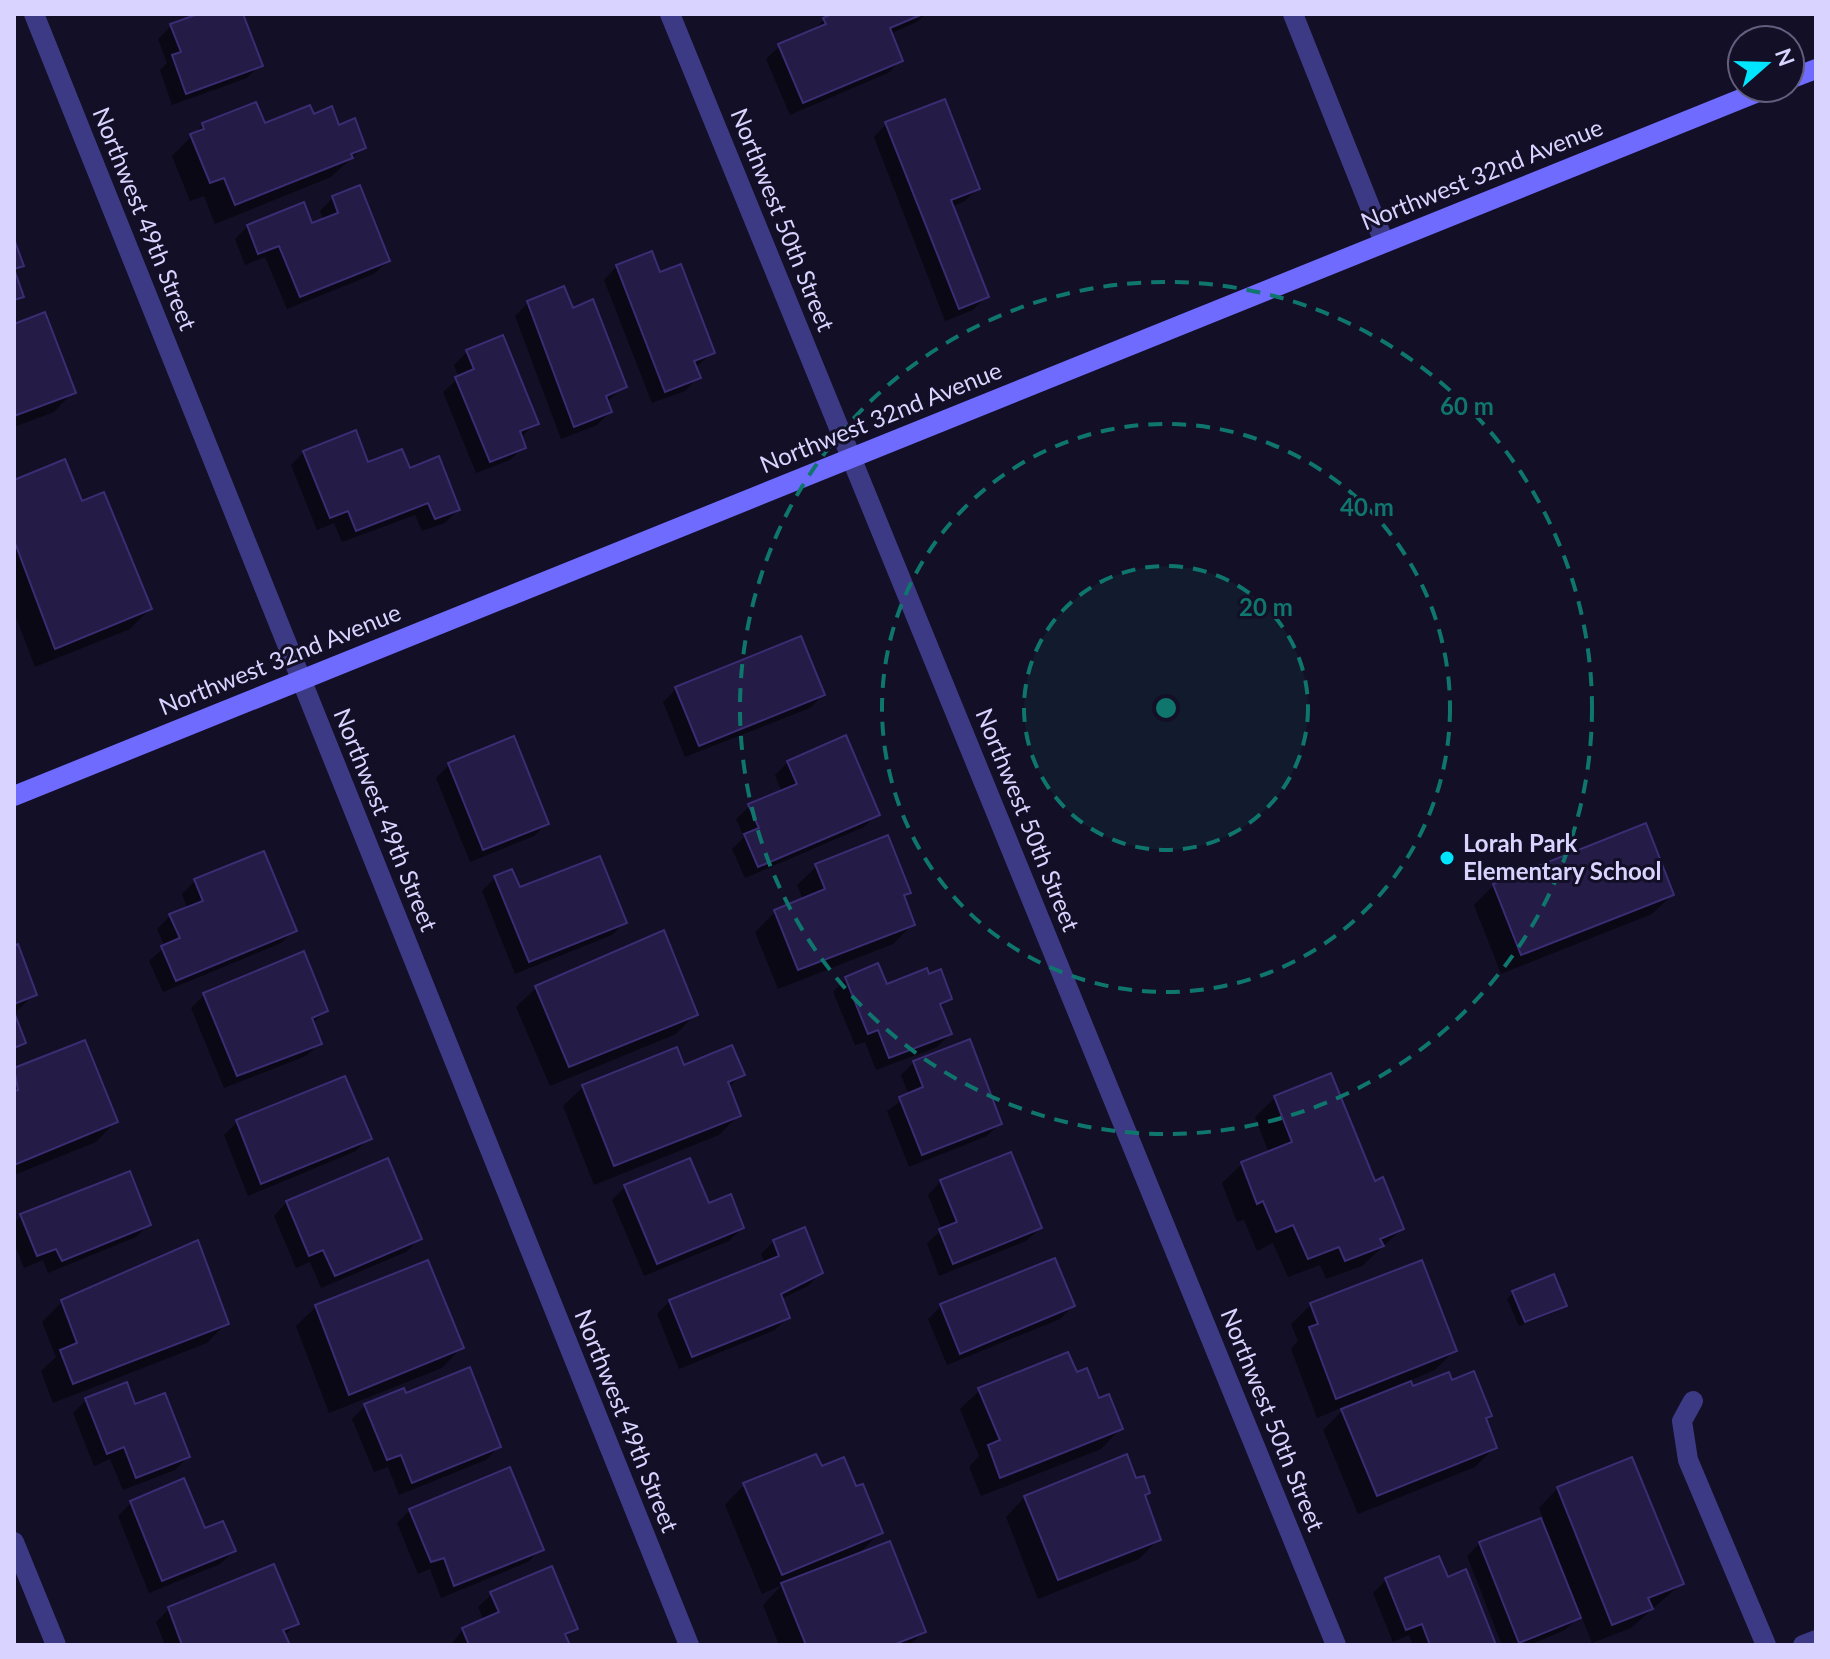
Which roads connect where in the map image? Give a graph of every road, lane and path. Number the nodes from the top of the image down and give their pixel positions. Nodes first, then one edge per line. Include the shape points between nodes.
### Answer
1 (34, 14) edge
2 (670, 14) edge
3 (1293, 14) edge
4 (1728, 104) edge
5 (1384, 242) junction
6 (851, 458) junction
7 (300, 680) junction
8 (14, 796) edge
9 (1693, 1401) dead end
10 (14, 1542) edge
11 (1816, 1640) edge
12 (56, 1645) edge
13 (689, 1645) edge
14 (1336, 1645) edge
15 (1766, 1645) edge
16 (1803, 1645) edge

1 - 7 street, Northwest 49th Street
2 - 6 street, Northwest 50th Street
3 - 5 street
4 - 5 main road, Northwest 32nd Avenue
5 - 6 main road, Northwest 32nd Avenue
6 - 7 main road, Northwest 32nd Avenue
6 - 14 street, Northwest 50th Street
7 - 8 main road, Northwest 32nd Avenue
7 - 13 street, Northwest 49th Street
9 - 15 street via 1682,1421 1688,1460
10 - 12 street
11 - 16 street

